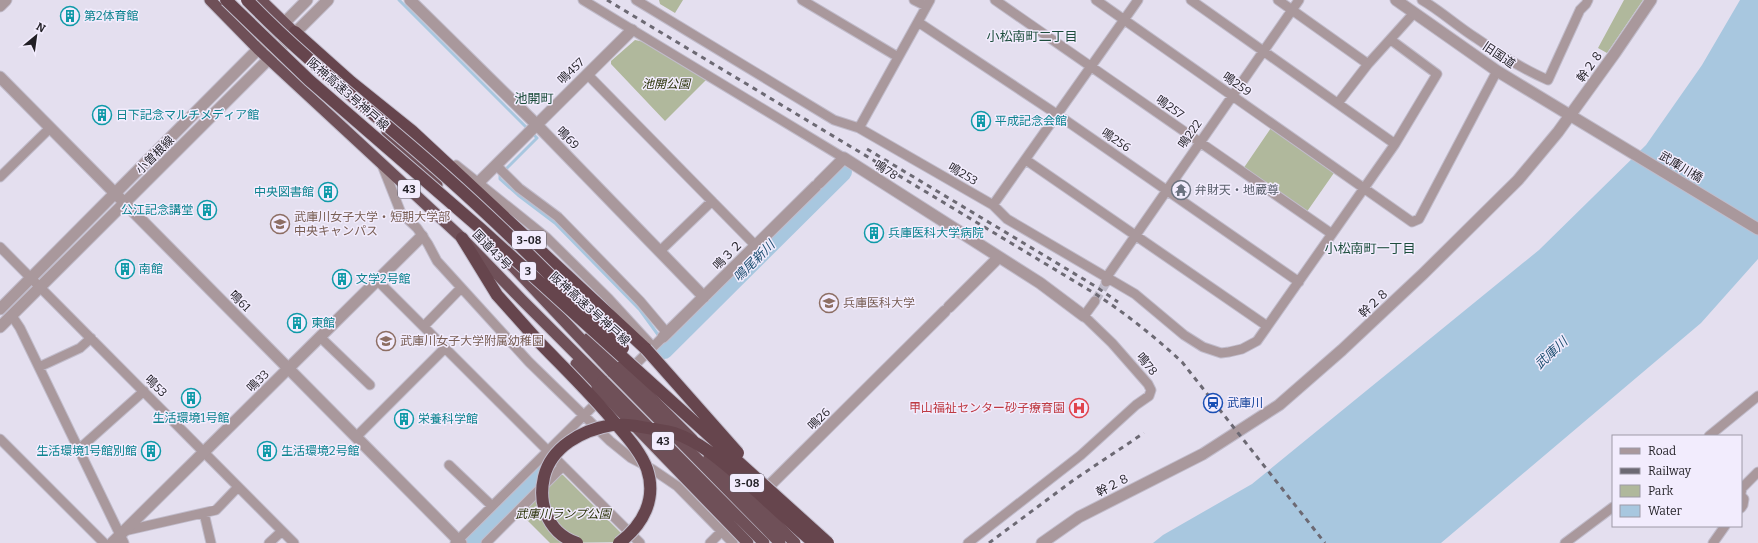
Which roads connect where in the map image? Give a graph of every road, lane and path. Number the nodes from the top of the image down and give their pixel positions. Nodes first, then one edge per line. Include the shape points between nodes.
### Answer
1 (6, 0) edge
2 (210, 0) edge
3 (226, 0) edge
4 (247, 0) edge
5 (261, 0) edge
6 (307, 0) edge
7 (328, 0) edge
8 (410, 0) edge
9 (583, 0) edge
10 (636, 0) edge
11 (802, 0) edge
12 (914, 0) edge
13 (995, 0) edge
14 (1096, 0) edge
15 (1138, 0) edge
16 (1191, 0) edge
17 (1278, 0) edge
18 (1298, 0) edge
19 (1396, 0) edge
20 (1422, 0) edge
21 (1588, 0) edge
22 (1651, 0) edge
23 (646, 3) edge
24 (928, 3) edge
25 (0, 6) edge
26 (1292, 9) junction
27 (1414, 13) junction
28 (1124, 20) junction
29 (284, 21) junction
30 (918, 22) junction
31 (632, 30) junction
32 (295, 32) junction
33 (1391, 40) junction
34 (258, 49) junction
35 (1264, 50) junction
36 (898, 57) junction
37 (268, 58) junction
38 (1368, 64) junction
39 (1091, 68) junction
40 (1497, 71) junction
41 (587, 74) junction
42 (0, 77) edge
43 (1232, 95) junction
44 (1338, 104) junction
45 (1058, 115) junction
46 (1570, 115) junction
47 (50, 128) junction
48 (859, 128) junction
49 (1590, 128) joint
50 (531, 129) junction
51 (1199, 142) junction
52 (1395, 144) junction
53 (844, 158) junction
54 (1026, 160) junction
55 (381, 163) junction
56 (500, 169) junction
57 (0, 177) edge
58 (478, 183) junction
59 (1365, 188) junction
60 (1166, 189) junction
61 (116, 193) junction
62 (712, 201) junction
63 (125, 204) junction
64 (993, 205) junction
65 (1758, 229) edge
66 (1332, 234) junction
67 (1135, 235) junction
68 (422, 236) junction
69 (462, 238) junction
70 (756, 246) junction
71 (0, 247) edge
72 (660, 251) junction
73 (999, 257) junction
74 (507, 260) junction
75 (31, 278) junction
76 (377, 280) junction
77 (1106, 281) junction
78 (1299, 282) junction
79 (40, 288) junction
80 (461, 288) junction
81 (704, 297) junction
82 (1095, 301) tunnel mouth
83 (0, 309) edge
84 (12, 316) junction
85 (1084, 316) junction
86 (424, 326) junction
87 (1267, 326) junction
88 (0, 327) edge
89 (320, 337) junction
90 (91, 338) junction
91 (660, 340) junction
92 (445, 348) junction
93 (39, 367) junction
94 (288, 369) junction
95 (600, 384) junction
96 (370, 385) dead end
97 (144, 391) junction
98 (1758, 396) edge
99 (586, 417) junction
100 (1710, 435) edge
101 (356, 436) junction
102 (0, 439) edge
103 (79, 448) junction
104 (549, 452) junction
105 (205, 453) junction
106 (450, 465) dead end
107 (563, 466) junction
108 (1758, 472) edge
109 (768, 482) junction
110 (238, 487) junction
111 (1742, 488) edge
112 (1742, 496) edge
113 (492, 506) junction
114 (1742, 506) edge
115 (1612, 508) edge
116 (204, 513) junction
117 (1724, 527) edge
118 (722, 530) junction
119 (282, 531) junction
120 (123, 536) edge
121 (458, 542) edge
122 (104, 543) edge
123 (112, 543) edge
124 (211, 543) edge
125 (269, 543) edge
126 (294, 543) edge
127 (486, 543) edge
128 (577, 543) edge
129 (619, 543) edge
130 (640, 543) edge
131 (710, 543) edge
132 (733, 543) edge
133 (748, 543) edge
134 (764, 543) edge
135 (780, 543) edge
136 (795, 543) edge
137 (810, 543) edge
138 (814, 543) edge
139 (828, 543) edge
140 (832, 543) edge
141 (968, 543) edge
142 (1042, 543) edge
143 (1565, 543) edge
144 (1713, 543) edge

1 - 25 street
2 - 34 highway, 国道43号 / 43
3 - 139 highway, 阪神高速3号神戸線 / 3, bridge via 309,80 487,234
4 - 109 highway, 阪神高速3号神戸線 / 3, bridge via 314,63 517,242 688,412
5 - 29 highway, 国道43号 / 43
6 - 29 street, 小曽根線
7 - 32 street, 小曽根線
8 - 50 street, 鳴69
9 - 31 street, 鳴78
10 - 23 street, 鳴253
11 - 36 street
12 - 24 street
13 - 39 street, 鳴257
14 - 28 street, 鳴259
15 - 28 street
16 - 35 street
17 - 26 street
18 - 26 street, 鳴222
19 - 27 street, 旧国道
20 - 21 street via 1526,71 1548,80 1580,10
22 - 46 street, 幹２８
23 - 48 street, 鳴253 via 834,120
24 - 30 street
26 - 35 street, 鳴222
26 - 38 street
27 - 33 street
27 - 40 street, 旧国道
28 - 39 street
28 - 43 street, 鳴259
29 - 32 highway, 国道43号 / 43
29 - 34 street, 小曽根線
30 - 36 street
30 - 45 street, 鳴256
31 - 41 street, 鳴457
31 - 53 street, 鳴78
32 - 37 street, 小曽根線
32 - 58 street via 407,120
32 - 74 highway, 国道43号 / 43
32 - 109 highway, 3-08, bridge via 412,131 646,349
33 - 38 street
33 - 52 street, 鳴253 via 1437,74
34 - 37 highway, 国道43号 / 43
34 - 61 street, 小曽根線
35 - 43 street, 鳴222
35 - 44 street
36 - 48 street
37 - 55 highway, 国道43号 / 43
37 - 63 street, 小曽根線
38 - 44 street
39 - 45 street
39 - 51 street, 鳴257
40 - 46 street, 旧国道
40 - 59 street, 鳴259 via 1418,219 1412,222
41 - 50 street, 鳴457
41 - 62 street
42 - 47 street, 鳴61
43 - 51 street, 鳴222
43 - 59 street, 鳴259
44 - 52 street
45 - 54 street
45 - 60 street, 鳴256
46 - 49 street, 旧国道
46 - 142 street, 幹２８ via 1518,180 1429,269 1280,405 1203,454 1079,517
47 - 57 street
47 - 61 street, 鳴61
48 - 64 street, 鳴253
49 - 65 street, 武庫川橋
50 - 56 street, 鳴457
50 - 72 street, 鳴69
51 - 60 street, 鳴222
51 - 66 street, 鳴257
52 - 59 street, 鳴253
53 - 70 street, 鳴３２
53 - 73 street, 鳴78
54 - 64 street
54 - 67 street
55 - 68 street via 401,212
55 - 69 highway, 国道43号 / 43
56 - 58 street, 鳴457
56 - 91 street via 519,188 558,217 640,301
58 - 91 street via 546,237 609,299
59 - 66 street, 鳴253
60 - 67 street, 鳴222
60 - 78 street, 鳴256
61 - 63 street, 鳴61
61 - 75 street, 小曽根線
62 - 70 street
62 - 72 street
63 - 79 street, 小曽根線
63 - 94 street, 鳴61
64 - 77 street, 鳴253 via 1007,219
66 - 78 street, 鳴253
67 - 77 street, 鳴222
67 - 87 street
68 - 76 street, 鳴33
68 - 80 street via 437,261
69 - 95 highway, 国道43号 / 43 via 522,300 558,345
69 - 129 highway, bridge via 498,295 623,431 647,469 649,502 632,533
70 - 81 street, 鳴３２
71 - 75 street, 鳴53
72 - 81 street, 鳴69
73 - 85 street, 鳴78 via 1040,283
73 - 109 street, 鳴26
74 - 135 highway, 国道43号 / 43, bridge via 613,373
74 - 136 highway, bridge via 620,366
75 - 79 street, 鳴53
75 - 83 street, 小曽根線
76 - 86 street
76 - 89 street, 鳴33
77 - 87 street, 鳴253 via 1135,294 1194,342 1213,351 1229,352 1242,349 1257,341
78 - 87 street, 鳴253
79 - 84 street, 小曽根線
79 - 90 street, 鳴53
80 - 86 street
80 - 99 street via 529,362
81 - 91 street, 鳴３２
82 - 85 street
84 - 88 street, 小曽根線
84 - 93 street
85 - 141 street, 鳴78 via 1148,384 1151,390 1149,396 1081,455
86 - 92 street
89 - 94 street, 鳴33
89 - 96 street
90 - 93 street via 80,348
90 - 97 street, 鳴53
91 - 99 street
92 - 101 street
92 - 104 street
93 - 103 street
94 - 101 street, 鳴61
94 - 105 street, 鳴33
95 - 133 highway, bridge
95 - 134 highway, 43, bridge
97 - 103 street
97 - 105 street, 鳴53
98 - 100 street
99 - 104 street
99 - 118 street via 631,458 677,486
101 - 121 street, 鳴61
102 - 122 street
103 - 120 street
104 - 107 street
104 - 113 street
105 - 110 street, 鳴53
105 - 120 street, 鳴33
106 - 113 street
107 - 127 street
107 - 130 street
108 - 111 street
109 - 118 street, 鳴26
109 - 137 street
109 - 140 highway, 阪神高速3号神戸線 / 3, bridge
110 - 116 street via 216,510
110 - 119 street, 鳴53
112 - 114 street
113 - 121 street
115 - 143 street
116 - 120 street
116 - 124 street
117 - 144 street
118 - 131 street, 鳴26
118 - 132 street
119 - 125 street
119 - 126 street, 鳴53
120 - 123 street, 鳴33
128 - 138 highway, 3-08, bridge via 568,540 556,530 542,504 542,485 547,466 570,440 588,431 612,425 633,425 673,433 700,445

